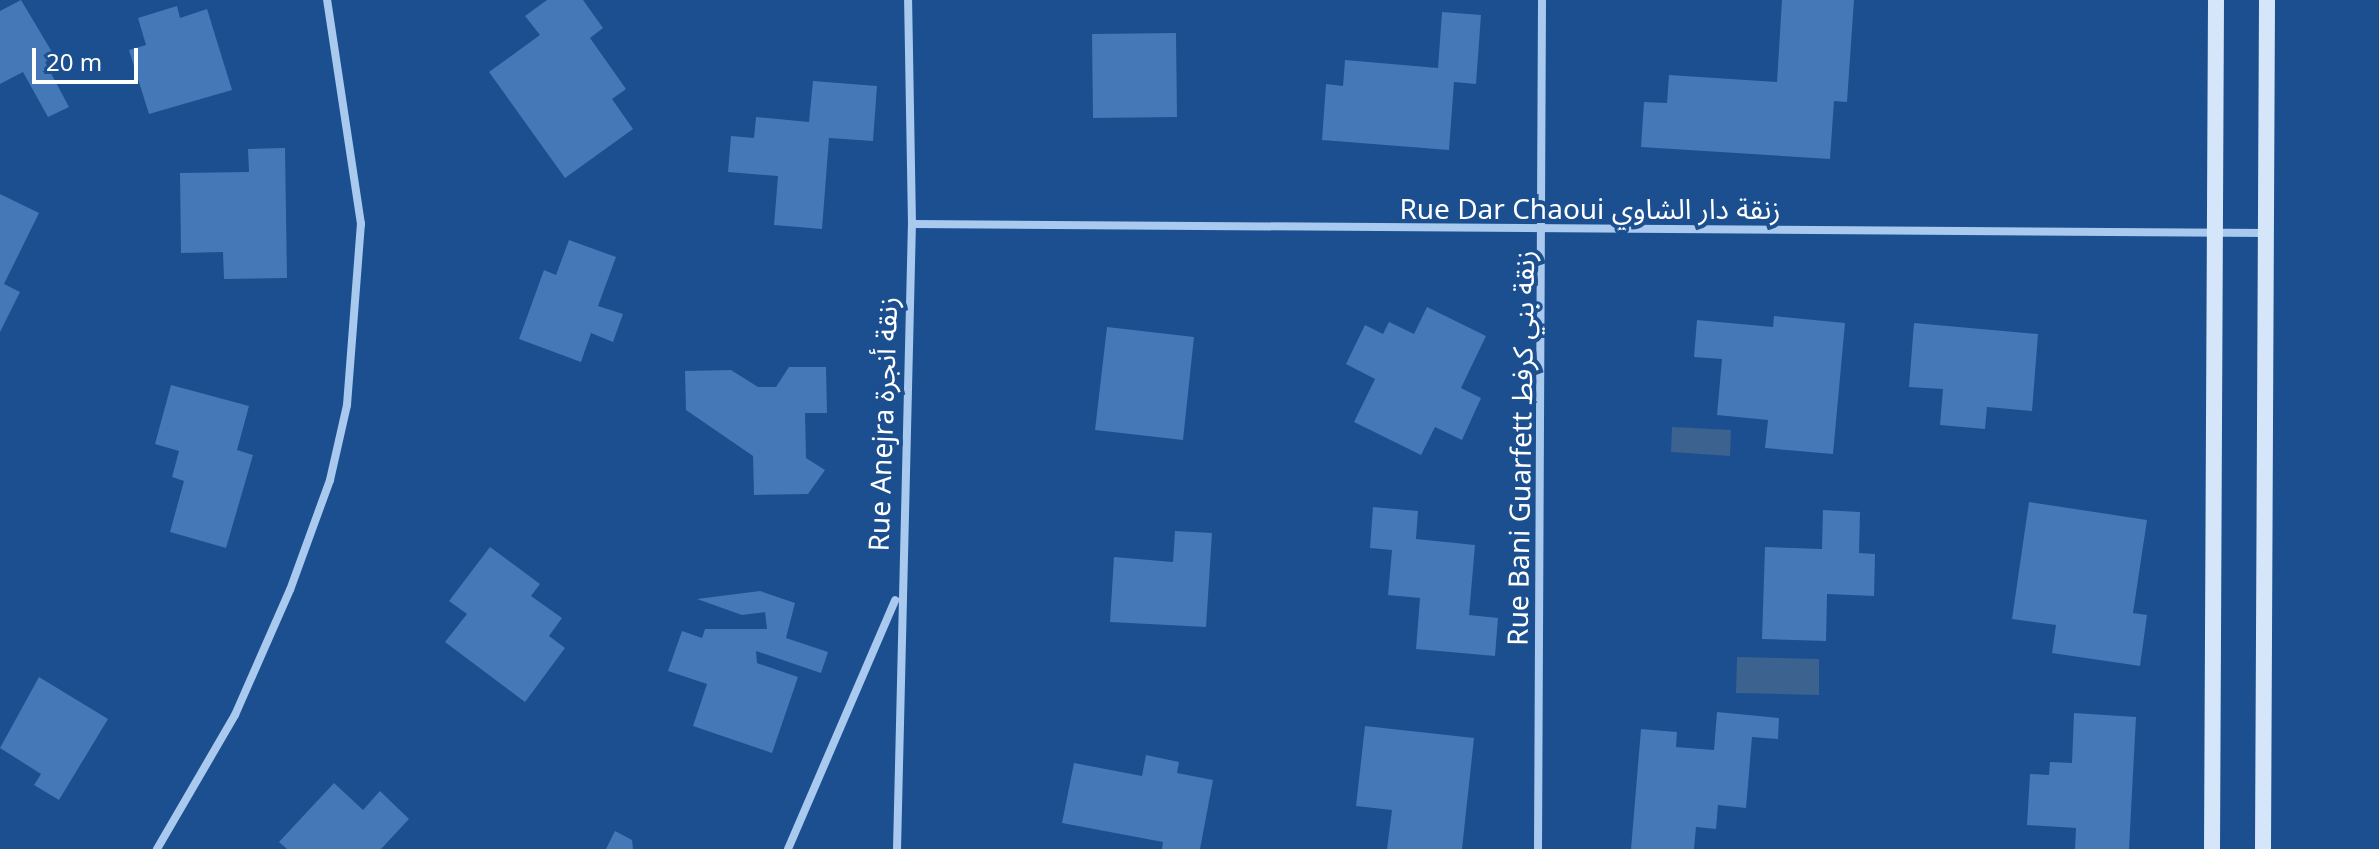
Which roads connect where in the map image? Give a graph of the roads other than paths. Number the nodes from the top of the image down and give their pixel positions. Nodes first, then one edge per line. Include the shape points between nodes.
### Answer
1 (327, 0) edge
2 (908, 0) edge
3 (1542, 0) edge
4 (2216, 0) edge
5 (2267, 0) edge
6 (912, 224) junction
7 (1544, 230) junction
8 (2217, 233) junction
9 (2268, 233) junction
10 (898, 593) junction
11 (157, 849) edge
12 (788, 849) edge
13 (897, 849) edge
14 (1538, 849) edge
15 (2212, 849) edge
16 (2263, 849) edge

1 - 11 street via 361,224 347,405 330,480 290,590 235,715
2 - 6 street, Rue Anejra زنقة أنجرة
3 - 7 street, Rue Bani Guarfett زنقة بني كرفط
4 - 8 street
5 - 9 street
6 - 7 street, Rue Dar Chaoui زنقة دار الشاوي
6 - 10 street, Rue Anejra زنقة أنجرة
7 - 8 street, Rue Dar Chaoui زنقة دار الشاوي
7 - 14 street, Rue Bani Guarfett زنقة بني كرفط
8 - 9 street, Rue Dar Chaoui زنقة دار الشاوي
8 - 15 street
9 - 16 street
10 - 12 street
10 - 13 street, Rue Anejra زنقة أنجرة

